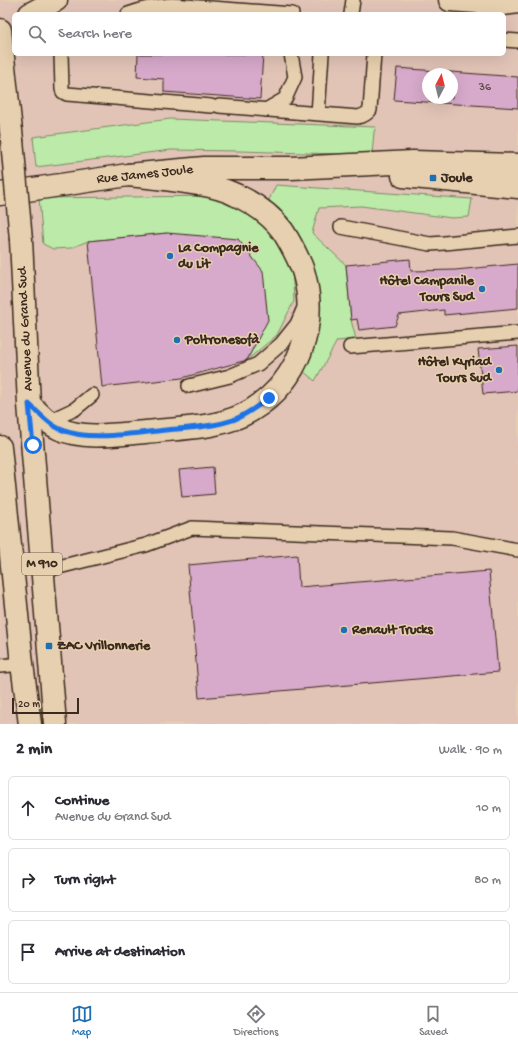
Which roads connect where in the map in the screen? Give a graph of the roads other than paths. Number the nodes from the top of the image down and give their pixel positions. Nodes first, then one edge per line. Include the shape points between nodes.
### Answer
1 (56, 0) edge
2 (353, 0) edge
3 (450, 0) edge
4 (518, 2) edge
5 (180, 6) edge
6 (34, 12) edge
7 (134, 12) edge
8 (264, 12) edge
9 (351, 12) edge
10 (0, 30) edge
11 (506, 40) edge
12 (12, 41) edge
13 (518, 41) edge
14 (61, 56) edge
15 (291, 56) edge
16 (322, 56) edge
17 (374, 56) edge
18 (5, 74) junction
19 (266, 110) junction
20 (318, 114) junction
21 (518, 165) edge
22 (291, 168) junction
23 (128, 175) junction
24 (518, 187) edge
25 (0, 194) edge
26 (341, 227) dead end
27 (518, 236) edge
28 (308, 297) junction
29 (518, 333) edge
30 (350, 347) dead end
31 (189, 386) dead end
32 (92, 395) dead end
33 (29, 404) junction
34 (47, 422) junction
35 (0, 446) edge
36 (518, 550) edge
37 (43, 571) junction
38 (22, 664) junction
39 (0, 666) edge
40 (30, 724) edge
41 (55, 724) edge

1 - 6 main road
2 - 9 lane
3 - 4 main road via 503,4
5 - 7 lane via 153,7
5 - 8 lane
10 - 18 main road, Avenue du Grand Sud
11 - 13 lane
12 - 18 main road
14 - 19 lane via 62,89 67,94
15 - 19 lane via 295,77 285,99
16 - 20 lane
17 - 20 lane via 368,113 358,117
18 - 33 main road, Avenue du Grand Sud, bridge via 21,240
19 - 20 lane
21 - 22 main road, Rue James Joule via 413,162
22 - 23 main road, Rue James Joule via 204,168
22 - 24 main road, Rue James Joule
23 - 25 main road, Rue James Joule
23 - 28 main road via 216,187 253,204 282,230 304,273
26 - 27 lane via 430,244
28 - 31 lane via 297,324 281,344 258,364 230,376
28 - 34 main road via 305,340 297,362 283,384 269,398 232,420 206,426 110,435 75,434 60,430
29 - 30 lane
32 - 34 lane via 75,409
33 - 34 main road
33 - 37 main road, Avenue du Grand Sud / M 910
35 - 38 main road
36 - 37 lane via 452,538 192,528 146,545
37 - 41 main road, Avenue du Grand Sud / M 910
38 - 39 lane
38 - 40 main road

